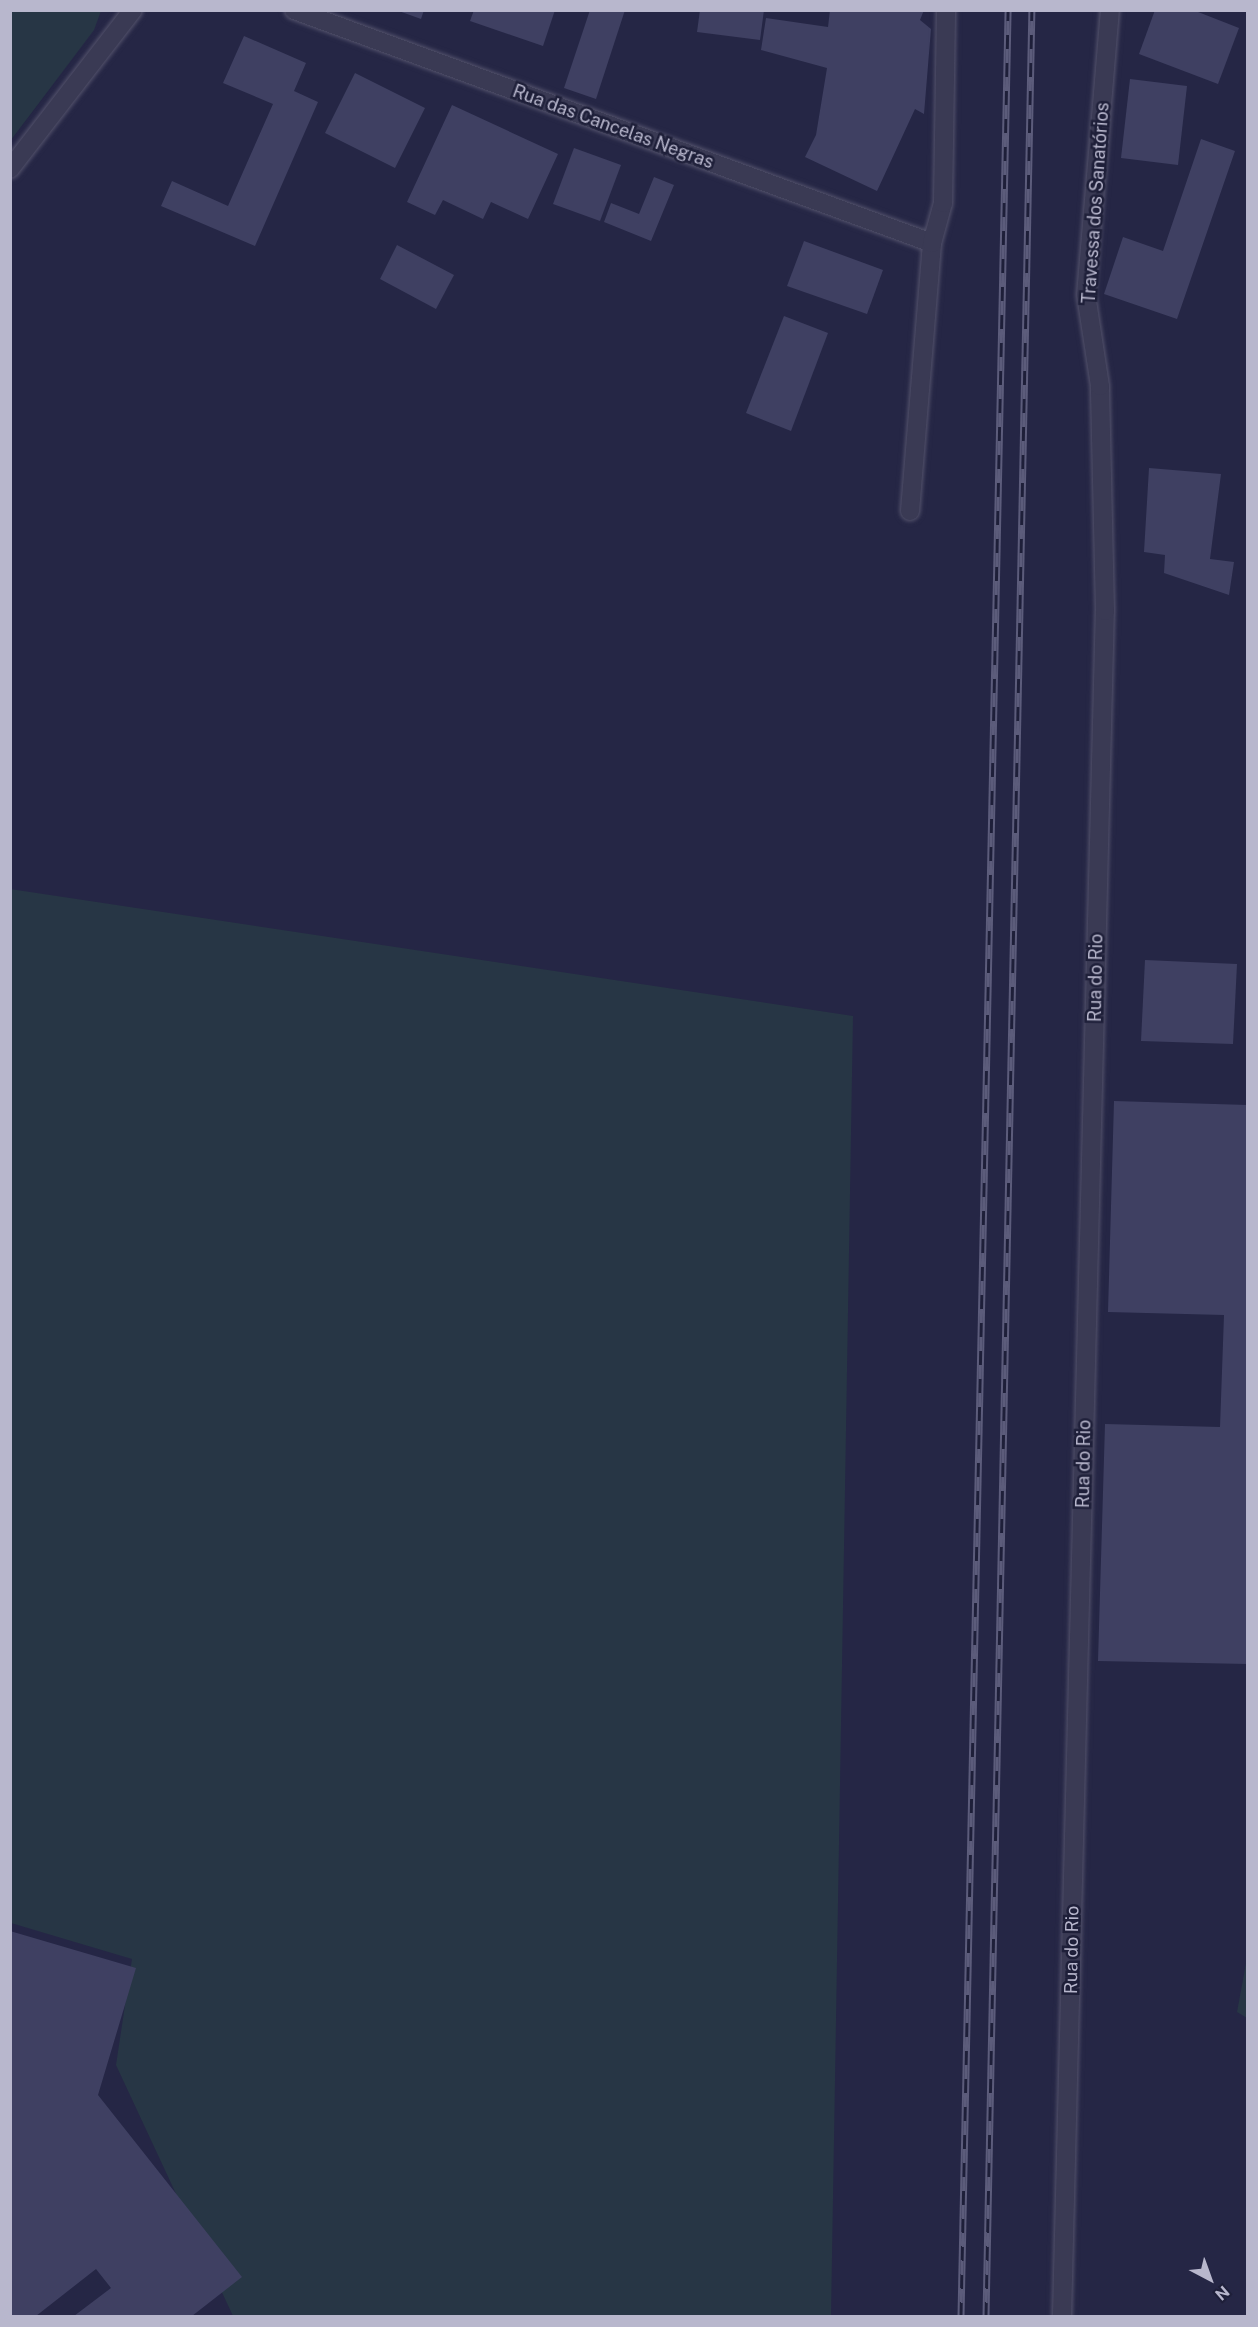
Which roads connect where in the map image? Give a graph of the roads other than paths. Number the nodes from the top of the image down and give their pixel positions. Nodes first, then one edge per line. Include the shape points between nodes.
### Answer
1 (133, 10) edge
2 (294, 10) edge
3 (946, 10) edge
4 (1110, 10) edge
5 (10, 169) edge
6 (932, 243) junction
7 (910, 511) dead end
8 (1105, 611) joint
9 (1062, 2316) edge

1 - 5 street
2 - 6 street, Rua das Cancelas Negras
3 - 6 street via 943,203
4 - 8 street, Travessa dos Sanatórios via 1086,295 1100,387
6 - 7 street
8 - 9 street, Rua do Rio

